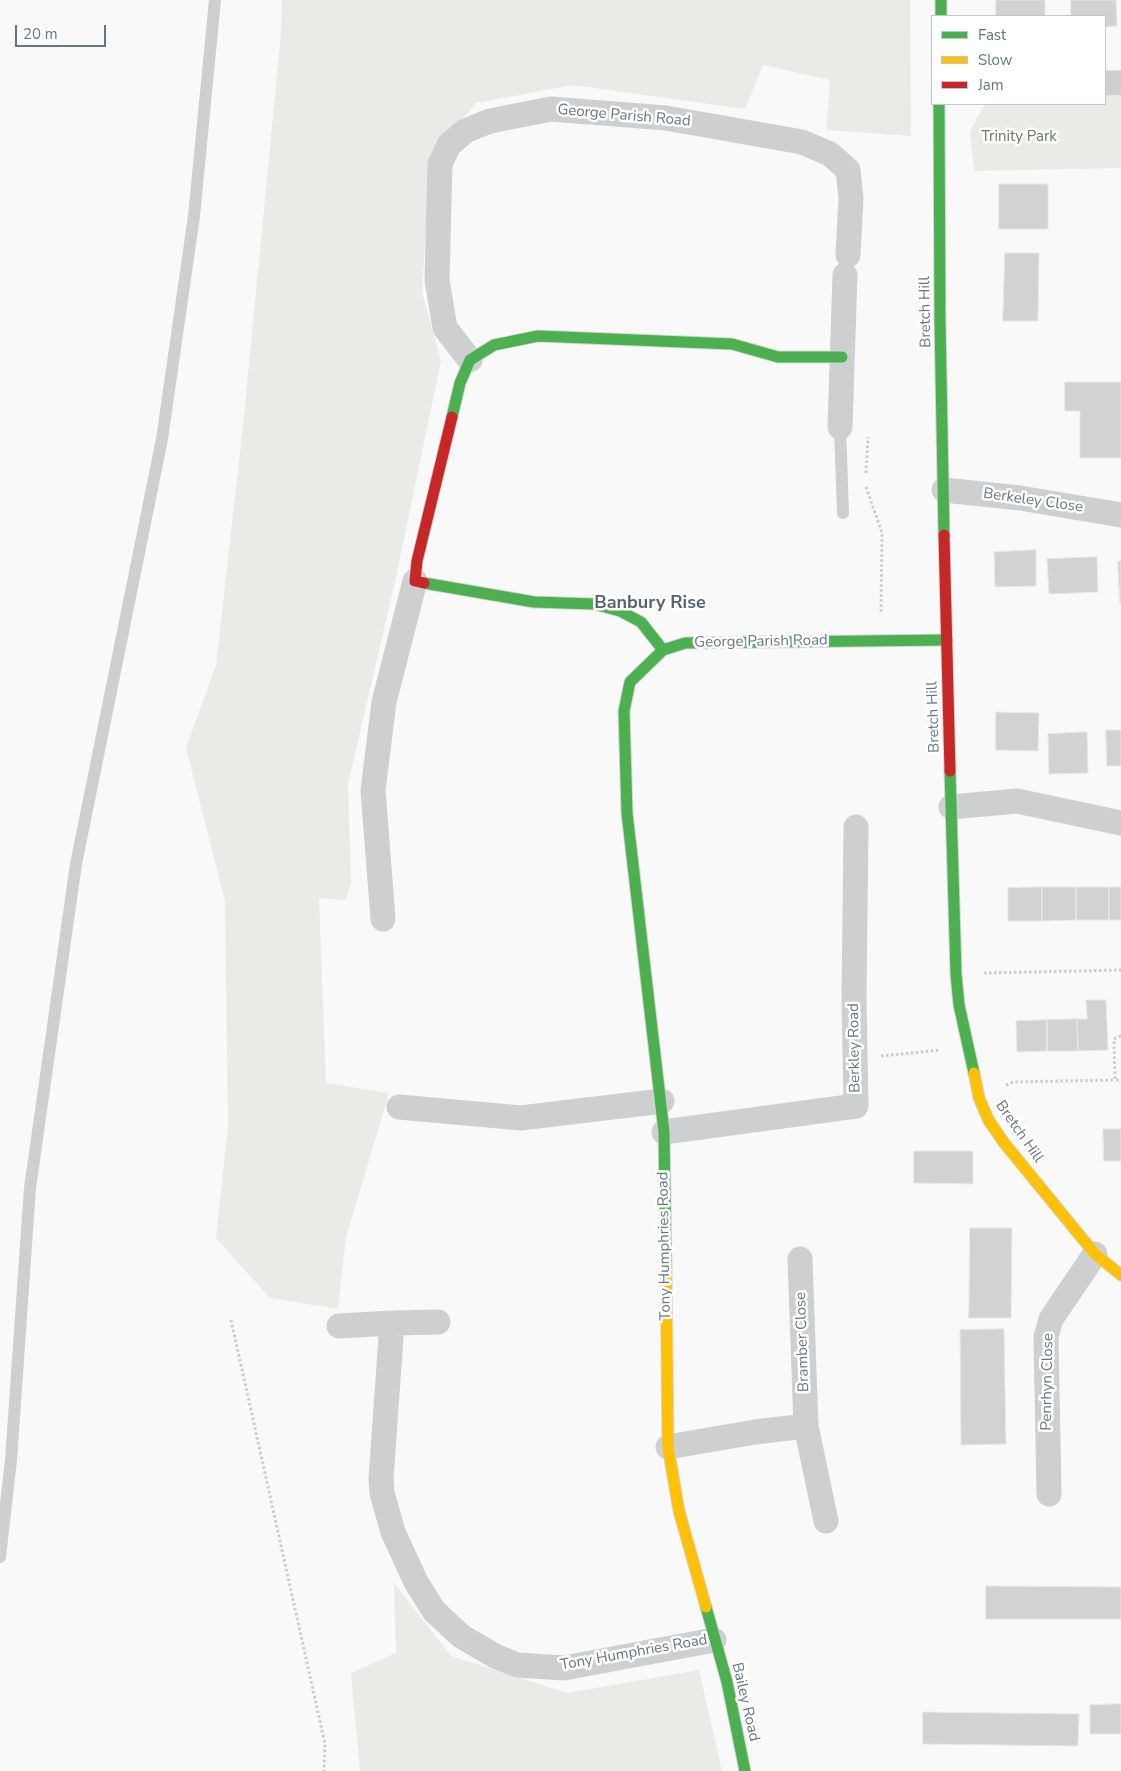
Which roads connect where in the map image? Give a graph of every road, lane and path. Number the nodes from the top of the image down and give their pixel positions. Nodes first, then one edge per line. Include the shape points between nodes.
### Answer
1 (215, 0) edge
2 (941, 0) edge
3 (941, 15) edge
4 (1106, 83) edge
5 (1121, 83) edge
6 (939, 105) edge
7 (842, 357) junction
8 (470, 360) junction
9 (840, 427) junction
10 (866, 476) dead end
11 (865, 485) dead end
12 (944, 490) junction
13 (843, 513) dead end
14 (1121, 515) edge
15 (415, 581) junction
16 (881, 640) junction
17 (947, 640) junction
18 (663, 650) junction
19 (951, 807) junction
20 (1121, 823) edge
21 (856, 827) dead end
22 (383, 919) dead end
23 (1121, 970) edge
24 (956, 974) junction
25 (1121, 1036) edge
26 (968, 1048) junction
27 (855, 1058) junction
28 (1115, 1080) junction
29 (1121, 1080) edge
30 (979, 1098) junction
31 (662, 1101) junction
32 (399, 1107) dead end
33 (664, 1132) junction
34 (1095, 1254) junction
35 (800, 1258) dead end
36 (1121, 1276) edge
37 (231, 1320) dead end
38 (438, 1322) dead end
39 (392, 1323) junction
40 (339, 1326) dead end
41 (806, 1426) junction
42 (668, 1447) junction
43 (1049, 1494) dead end
44 (826, 1521) dead end
45 (0, 1557) edge
46 (714, 1640) junction
47 (324, 1771) edge
48 (745, 1771) edge

1 - 45 lane via 194,216 162,439 76,864 33,1169 11,1460
2 - 3 street
4 - 5 street
6 - 12 street, Bretch Hill
7 - 8 street via 778,357 732,344 538,336 494,345
7 - 8 street, George Parish Road via 851,198 848,170 830,154 802,142 666,118 550,110 490,121 465,131 449,145 440,164 437,280 445,328
7 - 9 street, George Parish Road
8 - 15 street via 460,383
9 - 10 path via 868,432
9 - 13 lane, George Parish Road
11 - 16 path via 882,533
12 - 14 street, Berkeley Close via 1020,498
12 - 17 street, Bretch Hill
15 - 18 street via 534,602 594,604 620,611 641,622
15 - 22 street via 384,702 373,790
16 - 17 street, George Parish Road
16 - 18 street, George Parish Road via 685,643
17 - 19 street, Bretch Hill
18 - 31 street, Tony Humphries Road via 630,682 624,711 627,813
19 - 20 street via 1017,800
19 - 24 street, Bretch Hill
21 - 27 street, Berkley Road
23 - 24 path
24 - 26 street, Bretch Hill
25 - 28 path via 1114,1039
26 - 27 path
26 - 30 street, Bretch Hill
27 - 33 street, Berkley Road via 856,1106
28 - 29 path
28 - 30 path via 1013,1082
30 - 34 street, Bretch Hill via 989,1121 1005,1144
31 - 32 street via 521,1118
31 - 33 street, Tony Humphries Road
33 - 42 street, Tony Humphries Road
34 - 36 street, Bretch Hill
34 - 43 street, Penrhyn Close via 1051,1319 1046,1337
35 - 41 street, Bramber Close
37 - 47 path via 325,1744
38 - 39 street
39 - 40 street
39 - 46 street, Tony Humphries Road via 382,1493 402,1553 434,1611 461,1636 495,1656 517,1665 537,1668 591,1664
41 - 42 street
41 - 44 street, Bramber Close
42 - 46 street, Tony Humphries Road via 679,1511
46 - 48 street, Bailey Road via 727,1682

